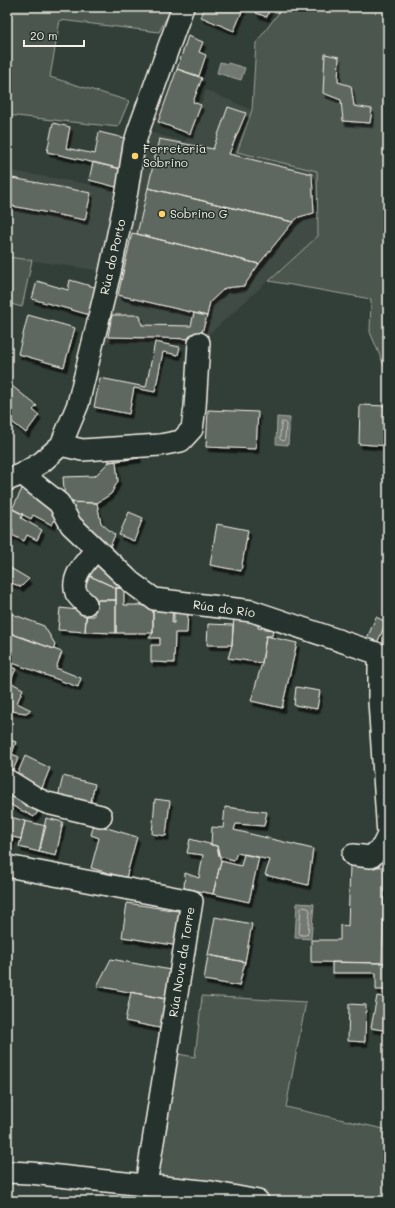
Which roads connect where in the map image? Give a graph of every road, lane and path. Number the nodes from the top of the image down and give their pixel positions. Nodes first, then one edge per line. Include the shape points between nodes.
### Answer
1 (183, 7) edge
2 (199, 344) dead end
3 (61, 445) junction
4 (15, 477) edge
5 (96, 549) junction
6 (86, 604) dead end
7 (384, 656) edge
8 (7, 780) edge
9 (101, 816) dead end
10 (388, 835) edge
11 (354, 854) dead end
12 (7, 866) edge
13 (7, 1172) edge
14 (146, 1185) junction
15 (258, 1201) edge

1 - 3 street, Rúa do Porto via 134,145 126,199 78,404
2 - 3 street via 192,429 181,441 160,445 82,450
3 - 4 street, Rúa do Porto via 42,462
4 - 5 street, Rúa do Río via 59,503 71,525
5 - 6 street via 74,581 76,594
5 - 7 street, Rúa do Río via 132,584 154,598 252,611
7 - 10 street via 379,701
8 - 9 street via 36,798
10 - 11 street via 372,857
12 - 14 street, Rúa Nova da Torre via 192,901
13 - 14 street
14 - 15 street via 211,1192

